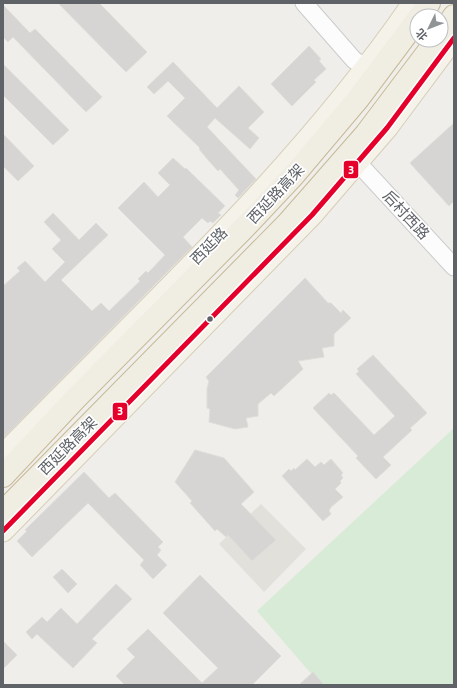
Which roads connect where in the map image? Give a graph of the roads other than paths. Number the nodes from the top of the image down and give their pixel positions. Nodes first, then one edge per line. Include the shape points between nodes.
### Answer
1 (304, 3) edge
2 (414, 3) edge
3 (409, 31) edge
4 (454, 38) edge
5 (431, 48) edge
6 (366, 68) junction
7 (358, 163) junction
8 (454, 267) edge
9 (3, 455) edge
10 (3, 476) edge
11 (3, 512) edge
12 (3, 531) edge

1 - 6 street via 354,60
2 - 6 main road, 西延路
3 - 10 highway, 西延路高架 via 358,99 293,176
4 - 7 main road
5 - 11 highway, 西延路高架 via 371,128 288,223
6 - 9 main road, 西延路 via 257,197
7 - 8 street, 后村西路
7 - 12 main road via 273,256

